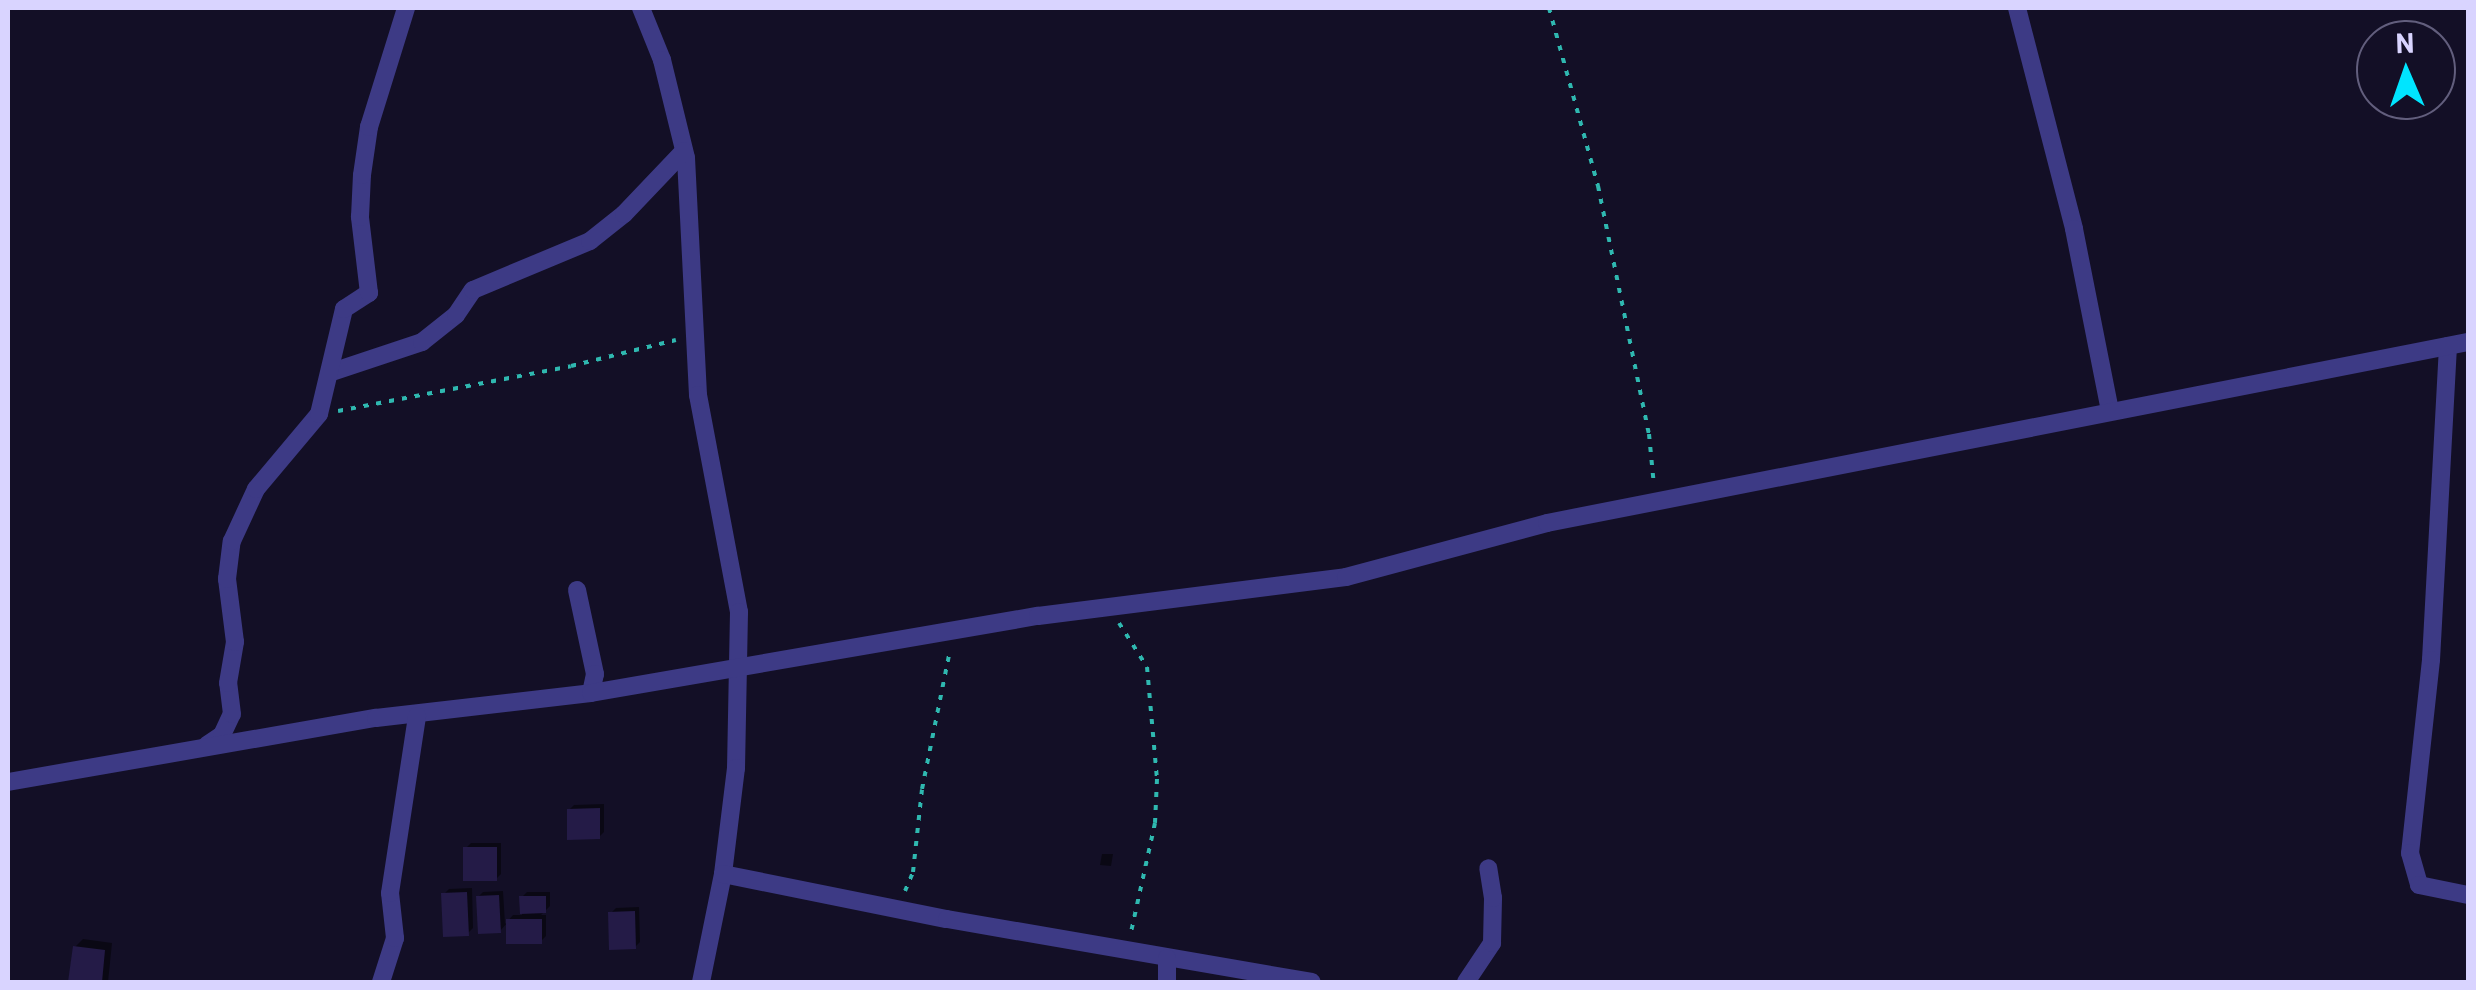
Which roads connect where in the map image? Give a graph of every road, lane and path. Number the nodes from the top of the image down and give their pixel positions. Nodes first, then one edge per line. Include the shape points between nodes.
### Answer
1 (406, 8) edge
2 (641, 8) edge
3 (1548, 8) edge
4 (2017, 8) edge
5 (684, 151) junction
6 (693, 336) junction
7 (2468, 342) edge
8 (2448, 346) junction
9 (332, 372) junction
10 (2110, 411) junction
11 (319, 414) junction
12 (1656, 503) junction
13 (577, 590) dead end
14 (1108, 606) junction
15 (954, 631) junction
16 (741, 664) junction
17 (591, 693) junction
18 (418, 716) junction
19 (202, 749) junction
20 (8, 782) edge
21 (1488, 868) dead end
22 (723, 874) junction
23 (2468, 894) edge
24 (897, 909) junction
25 (1126, 950) junction
26 (1167, 958) junction
27 (381, 982) edge
28 (701, 982) edge
29 (1166, 982) edge
30 (1312, 982) edge
31 (1466, 982) edge

1 - 9 street via 369,127 360,187 371,286 366,298 344,309
2 - 5 street via 662,60
3 - 12 path via 1598,186 1649,434
4 - 10 street via 2074,230
5 - 6 street
5 - 9 street via 590,241 473,290 456,316 422,342
6 - 11 path
6 - 16 street via 740,612
7 - 8 street
8 - 10 street
8 - 23 street via 2430,660 2410,853 2419,884
9 - 11 street
10 - 12 street
11 - 19 street via 256,489 232,541 232,714 222,735
12 - 14 street via 1547,523 1346,577
13 - 17 street via 594,674
14 - 15 street
14 - 25 path via 1147,667 1157,779 1155,823
15 - 16 street
15 - 24 path via 922,789 913,872
16 - 17 street
16 - 22 street
17 - 18 street
18 - 19 street
18 - 27 street via 390,893 396,931
19 - 20 street
21 - 31 street via 1492,943
22 - 24 street
22 - 28 street
24 - 25 street
25 - 26 street
26 - 29 street
26 - 30 street

